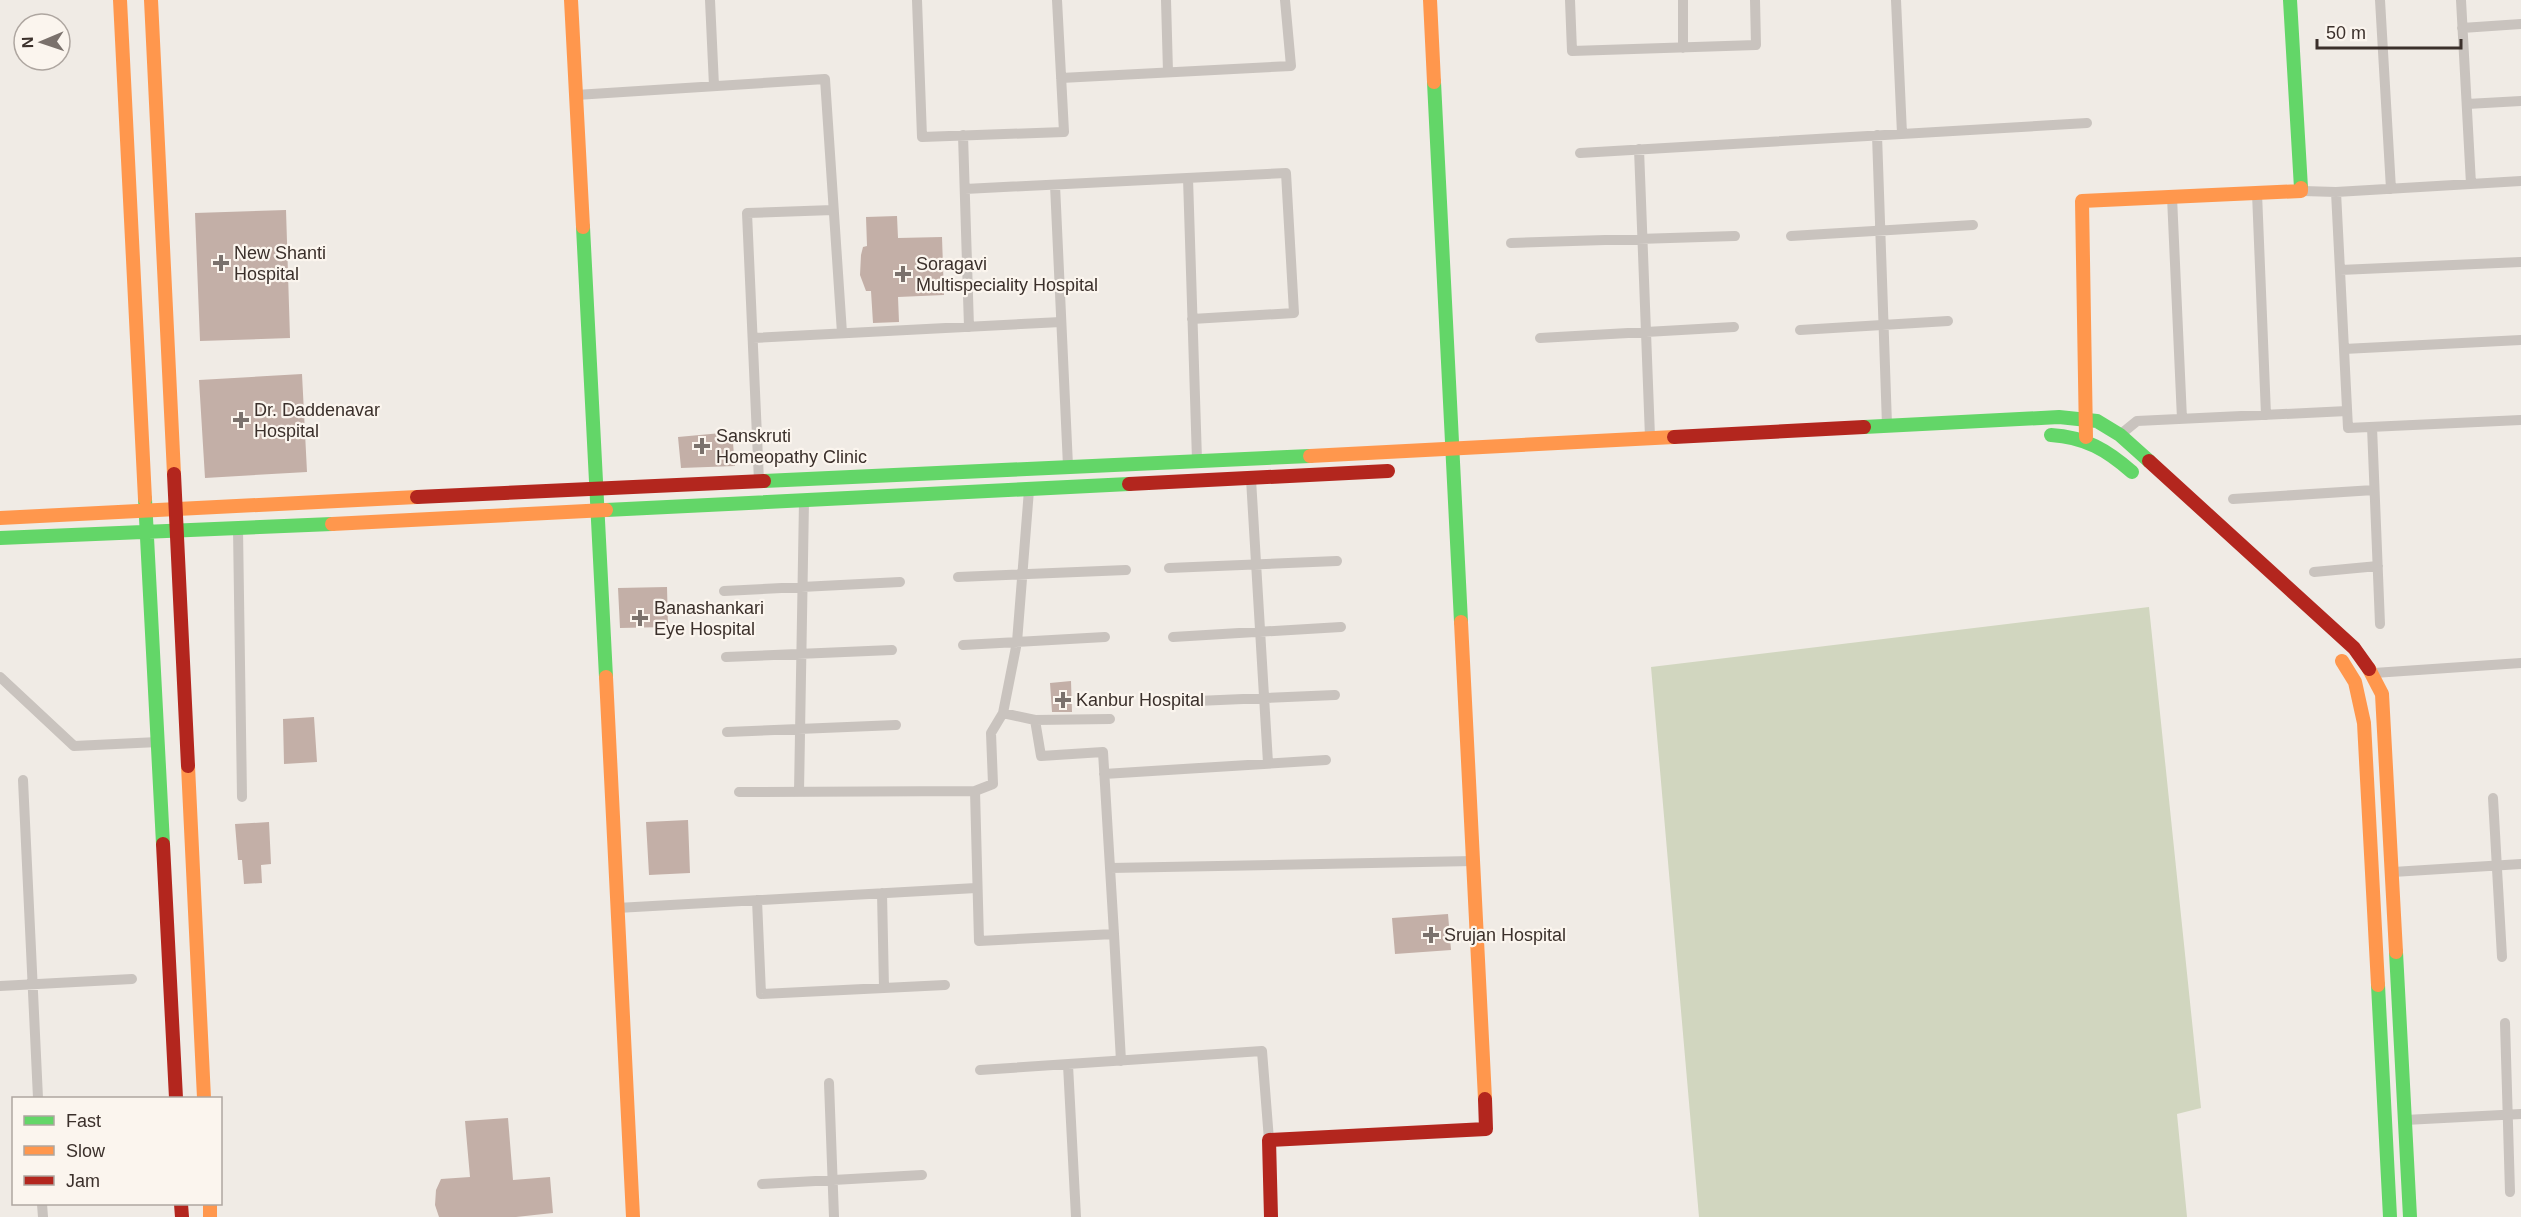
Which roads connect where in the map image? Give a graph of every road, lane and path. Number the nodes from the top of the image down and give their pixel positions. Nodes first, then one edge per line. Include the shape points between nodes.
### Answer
1 (120, 0) edge
2 (151, 0) edge
3 (571, 0) edge
4 (710, 0) edge
5 (917, 0) edge
6 (1058, 0) edge
7 (1166, 0) edge
8 (1285, 0) edge
9 (1431, 0) edge
10 (1570, 0) edge
11 (1683, 0) edge
12 (1755, 0) edge
13 (1896, 0) edge
14 (2289, 0) edge
15 (2380, 0) edge
16 (2461, 0) edge
17 (2521, 24) edge
18 (2462, 28) junction
19 (1683, 48) junction
20 (1168, 72) junction
21 (1061, 78) junction
22 (714, 86) junction
23 (576, 96) junction
24 (2521, 101) edge
25 (2467, 104) junction
26 (2086, 123) dead end
27 (1902, 134) junction
28 (963, 135) junction
29 (1877, 135) junction
30 (1639, 149) junction
31 (1580, 153) dead end
32 (1188, 178) junction
33 (2521, 181) edge
34 (2471, 184) junction
35 (1055, 185) junction
36 (965, 189) junction
37 (2391, 189) junction
38 (2301, 191) junction
39 (2336, 192) junction
40 (2257, 193) junction
41 (2172, 197) junction
42 (833, 210) junction
43 (1973, 225) dead end
44 (1881, 231) junction
45 (1735, 236) dead end
46 (1791, 236) dead end
47 (1642, 239) junction
48 (1511, 243) dead end
49 (2521, 262) edge
50 (2340, 270) junction
51 (1192, 319) junction
52 (1948, 321) dead end
53 (1062, 322) junction
54 (1884, 325) junction
55 (969, 327) junction
56 (1734, 327) dead end
57 (1800, 330) dead end
58 (1646, 332) junction
59 (842, 333) junction
60 (753, 338) junction
61 (1540, 338) dead end
62 (2521, 340) edge
63 (2344, 349) junction
64 (2347, 411) junction
65 (2266, 415) junction
66 (2182, 419) junction
67 (2086, 420) junction
68 (2521, 420) edge
69 (1887, 425) junction
70 (2372, 427) junction
71 (2043, 435) dead end
72 (2120, 435) junction
73 (1650, 438) junction
74 (2086, 439) junction
75 (1453, 448) junction
76 (1197, 462) junction
77 (1068, 467) junction
78 (1029, 469) junction
79 (1406, 470) dead end
80 (1251, 479) junction
81 (759, 481) junction
82 (2144, 482) dead end
83 (595, 488) junction
84 (1029, 490) junction
85 (2374, 490) junction
86 (2234, 499) dead end
87 (804, 501) junction
88 (175, 510) junction
89 (146, 511) junction
90 (596, 511) junction
91 (0, 518) edge
92 (238, 529) junction
93 (176, 532) junction
94 (147, 533) junction
95 (0, 538) edge
96 (1336, 561) dead end
97 (1256, 564) junction
98 (2378, 566) junction
99 (1169, 568) dead end
100 (1126, 570) dead end
101 (2314, 572) dead end
102 (1022, 575) junction
103 (958, 577) dead end
104 (900, 582) dead end
105 (802, 587) junction
106 (724, 591) dead end
107 (2380, 624) dead end
108 (1341, 627) dead end
109 (1260, 632) junction
110 (1105, 637) dead end
111 (1173, 637) dead end
112 (1017, 642) junction
113 (963, 645) dead end
114 (892, 650) dead end
115 (2332, 651) dead end
116 (801, 654) junction
117 (726, 657) dead end
118 (2521, 663) edge
119 (2372, 673) junction
120 (0, 676) edge
121 (2355, 681) junction
122 (1335, 695) dead end
123 (1264, 698) junction
124 (1174, 702) dead end
125 (1003, 713) junction
126 (1110, 719) dead end
127 (1035, 720) junction
128 (896, 725) dead end
129 (800, 729) junction
130 (727, 732) dead end
131 (158, 742) junction
132 (1326, 760) dead end
133 (1268, 763) junction
134 (1104, 774) junction
135 (23, 780) dead end
136 (975, 790) junction
137 (740, 792) dead end
138 (799, 792) junction
139 (242, 797) dead end
140 (2493, 798) dead end
141 (1473, 861) junction
142 (2521, 864) edge
143 (2497, 866) junction
144 (1110, 868) junction
145 (2392, 872) junction
146 (976, 888) junction
147 (882, 893) junction
148 (757, 900) junction
149 (617, 908) junction
150 (1114, 934) junction
151 (2502, 957) dead end
152 (132, 979) dead end
153 (33, 984) junction
154 (945, 985) dead end
155 (0, 986) edge
156 (884, 988) junction
157 (2505, 1023) dead end
158 (1121, 1061) junction
159 (1068, 1065) junction
160 (980, 1070) dead end
161 (829, 1083) dead end
162 (38, 1097) edge
163 (176, 1097) edge
164 (204, 1097) edge
165 (2521, 1114) edge
166 (2508, 1115) junction
167 (2405, 1120) junction
168 (1269, 1140) junction
169 (922, 1174) dead end
170 (833, 1180) junction
171 (762, 1184) dead end
172 (2510, 1192) dead end
173 (633, 1217) edge
174 (834, 1217) edge
175 (1076, 1217) edge
176 (1271, 1217) edge
177 (2390, 1217) edge
178 (2410, 1217) edge

1 - 89 street
2 - 88 street
3 - 23 street
4 - 22 lane
5 - 28 lane via 922,137
6 - 21 lane
7 - 20 lane
8 - 20 lane via 1291,66
9 - 75 street
10 - 19 lane via 1572,51
11 - 19 lane
12 - 19 lane via 1756,45
13 - 27 lane
14 - 38 street
15 - 37 lane
16 - 18 lane
17 - 18 lane
18 - 25 lane
20 - 21 lane
21 - 28 lane via 1064,132
22 - 23 lane
22 - 42 lane via 825,79
23 - 83 street
24 - 25 lane
25 - 34 lane
26 - 27 lane
27 - 29 lane
28 - 36 lane
29 - 30 lane
29 - 44 lane
30 - 31 lane
30 - 47 lane
32 - 35 lane
32 - 51 lane
32 - 51 lane via 1286,173 1294,313
33 - 34 lane
34 - 37 lane
35 - 36 lane
35 - 53 lane
36 - 55 lane
37 - 39 lane
38 - 39 lane
38 - 40 street
39 - 50 lane
40 - 41 street
40 - 65 lane
41 - 66 lane
41 - 67 street via 2082,201
42 - 59 lane
42 - 60 lane via 747,213
43 - 44 lane
44 - 46 lane
44 - 54 lane
45 - 47 lane
47 - 48 lane
47 - 58 lane
49 - 50 lane
50 - 63 lane
51 - 76 lane
52 - 54 lane
53 - 55 lane
53 - 77 lane
54 - 57 lane
54 - 69 lane
55 - 59 lane
56 - 58 lane
58 - 61 lane
58 - 73 lane
59 - 60 lane
60 - 81 lane
62 - 63 lane
63 - 64 lane
64 - 65 lane
64 - 70 lane via 2348,428
65 - 66 lane
66 - 72 lane via 2137,421
67 - 69 street via 2059,417
67 - 72 street via 2097,421
67 - 74 street
68 - 70 lane
69 - 73 street
70 - 85 lane
71 - 74 street
72 - 119 street via 2354,648
73 - 75 street
74 - 82 street via 2109,451
75 - 76 street
75 - 141 street
76 - 77 street
77 - 78 street
78 - 81 street
78 - 84 lane
79 - 80 street
80 - 84 street
80 - 97 lane
81 - 83 street
83 - 88 street
83 - 90 street
84 - 87 street
84 - 102 lane
85 - 86 lane
85 - 98 lane
87 - 90 street
87 - 105 lane
88 - 89 street
88 - 93 street
89 - 91 street
89 - 94 street
90 - 92 street
90 - 149 street
92 - 93 street
92 - 139 lane
93 - 94 street
93 - 164 street
94 - 95 street
94 - 131 street
96 - 97 lane
97 - 99 lane
97 - 109 lane
98 - 101 lane
98 - 107 lane
100 - 102 lane
102 - 103 lane
102 - 112 lane
104 - 105 lane
105 - 106 lane
105 - 116 lane
108 - 109 lane
109 - 111 lane
109 - 123 lane
110 - 112 lane
112 - 113 lane
112 - 125 lane
114 - 116 lane
115 - 121 street
116 - 117 lane
116 - 129 lane
118 - 119 lane
119 - 121 lane
119 - 145 street via 2382,694
120 - 131 lane via 74,746
121 - 177 street via 2364,723
122 - 123 lane
123 - 124 lane
123 - 133 lane
125 - 127 lane
125 - 136 lane via 991,733 993,784
126 - 127 lane
127 - 134 lane via 1041,756 1103,752
128 - 129 lane
129 - 130 lane
129 - 138 lane
131 - 163 street
132 - 133 lane
133 - 134 lane
134 - 144 lane
135 - 153 lane
136 - 138 lane
136 - 146 lane
137 - 138 lane
140 - 143 lane
141 - 144 lane
141 - 168 street via 1486,1130
142 - 143 lane
143 - 145 lane
143 - 151 lane
144 - 150 lane
145 - 167 street
146 - 147 lane
146 - 150 lane via 979,941
147 - 148 lane
147 - 156 lane
148 - 149 lane
148 - 156 lane via 761,994
149 - 173 street
150 - 158 lane
152 - 153 lane
153 - 155 lane
153 - 162 lane
154 - 156 lane
157 - 166 lane
158 - 159 lane
158 - 168 lane via 1262,1051
159 - 160 lane
159 - 175 lane
161 - 170 lane
165 - 166 lane
166 - 167 lane
166 - 172 lane
167 - 178 street
168 - 176 street
169 - 170 lane
170 - 171 lane
170 - 174 lane

